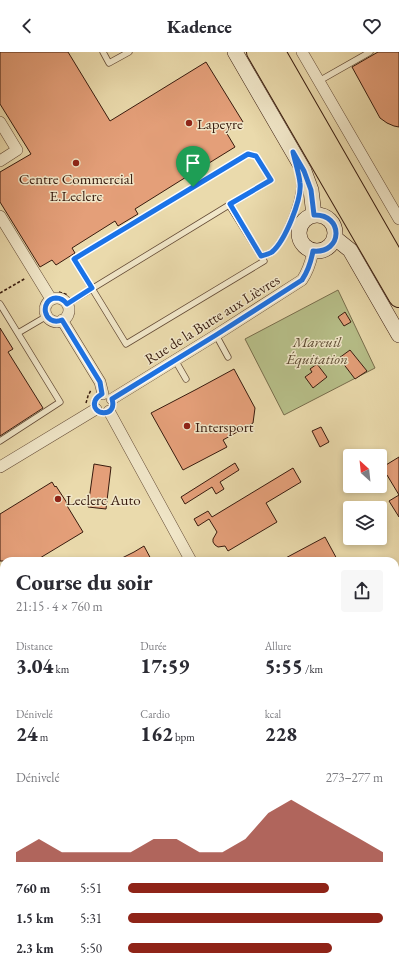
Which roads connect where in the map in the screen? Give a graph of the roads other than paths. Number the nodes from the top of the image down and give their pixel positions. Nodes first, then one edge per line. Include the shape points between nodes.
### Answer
1 (103, 52) edge
2 (129, 52) edge
3 (235, 52) edge
4 (257, 52) edge
5 (275, 52) edge
6 (302, 52) edge
7 (370, 52) edge
8 (318, 81) junction
9 (0, 122) edge
10 (293, 152) junction
11 (0, 161) edge
12 (230, 204) junction
13 (314, 215) junction
14 (0, 216) edge
15 (399, 219) edge
16 (335, 238) junction
17 (313, 251) junction
18 (261, 256) junction
19 (399, 268) edge
20 (92, 288) junction
21 (399, 297) edge
22 (51, 299) junction
23 (0, 304) edge
24 (67, 304) junction
25 (47, 316) junction
26 (62, 320) junction
27 (18, 333) junction
28 (216, 335) junction
29 (399, 335) edge
30 (228, 356) dead end
31 (175, 360) junction
32 (186, 379) dead end
33 (107, 397) junction
34 (96, 409) junction
35 (109, 411) junction
36 (0, 441) edge
37 (0, 467) edge
38 (189, 557) edge

1 - 2 lane via 109,63
3 - 10 street
4 - 21 highway
5 - 19 highway
6 - 8 street
7 - 8 lane via 340,72
8 - 15 street via 371,163
9 - 11 street via 17,150
10 - 13 street via 311,190
10 - 18 lane via 300,184 298,202 280,243 271,253
12 - 18 lane
12 - 20 lane
12 - 20 lane via 271,180 256,156 248,154 74,259
13 - 16 street via 331,220 336,231
13 - 17 street via 303,221 299,233 303,244
14 - 22 street
16 - 17 street via 324,250
16 - 29 street via 350,250
17 - 28 street, Rue de la Butte aux Lièvres via 307,274 302,280
18 - 20 lane via 264,261 126,344
20 - 24 lane
22 - 24 street via 62,299
22 - 25 street via 45,307
23 - 27 lane
24 - 26 street via 68,311
25 - 26 street via 52,321
25 - 27 lane
26 - 33 street
27 - 36 lane via 60,402
28 - 30 lane
28 - 31 street, Rue de la Butte aux Lièvres
31 - 32 lane
31 - 33 street, Rue de la Butte aux Lièvres
33 - 34 street via 97,397 94,403
33 - 35 street via 113,404
34 - 35 street via 101,413
34 - 37 street
35 - 38 street

